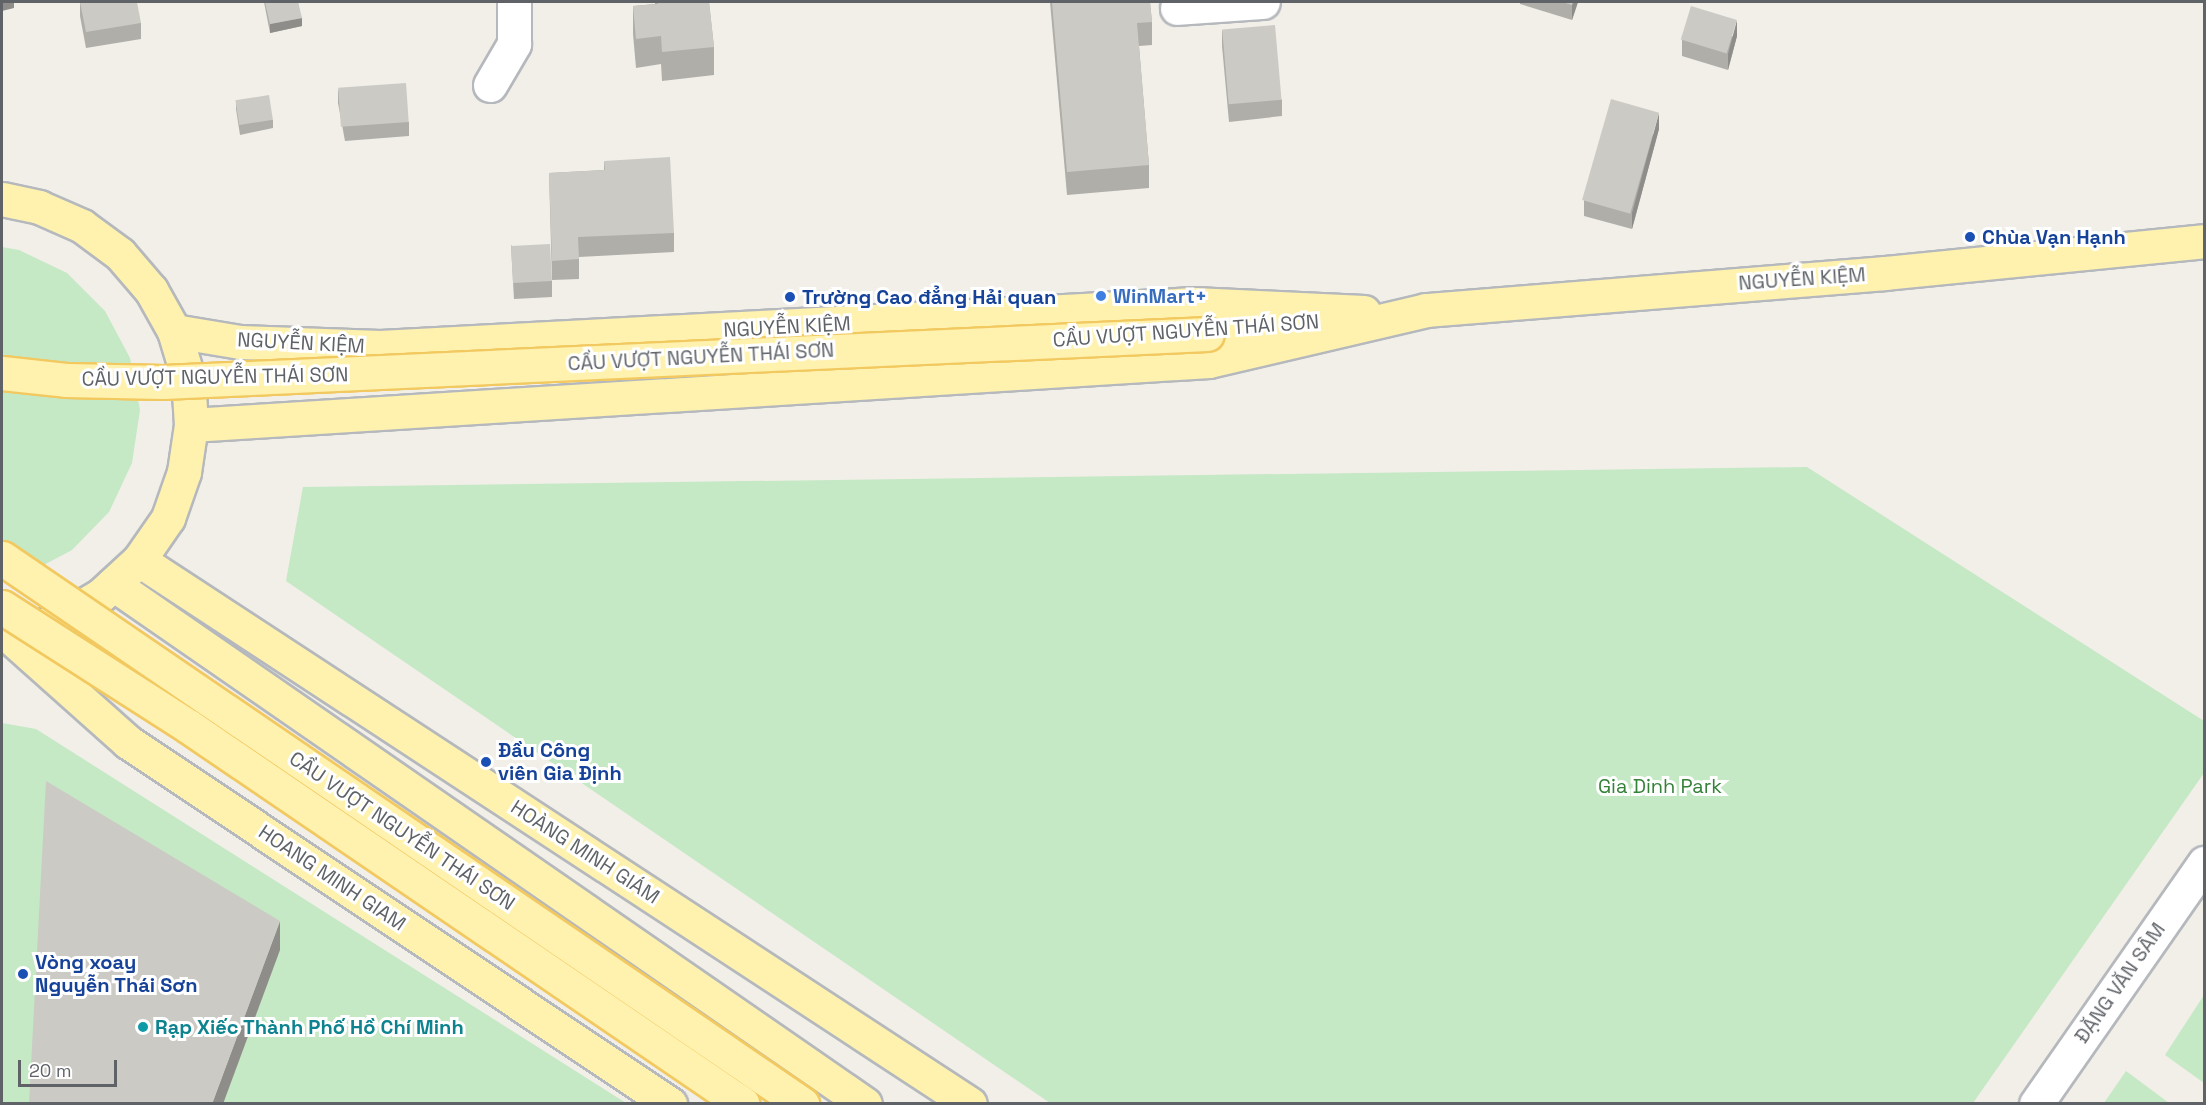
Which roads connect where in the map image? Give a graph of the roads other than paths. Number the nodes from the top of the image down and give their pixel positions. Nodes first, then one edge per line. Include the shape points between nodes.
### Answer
1 (514, 2) edge
2 (1263, 2) edge
3 (1177, 8) dead end
4 (490, 86) dead end
5 (2, 198) edge
6 (2205, 241) edge
7 (1400, 313) junction
8 (174, 331) junction
9 (2, 373) edge
10 (191, 425) junction
11 (2, 558) edge
12 (139, 560) junction
13 (113, 584) junction
14 (4, 626) edge
15 (2205, 863) edge
16 (670, 1104) edge
17 (743, 1104) edge
18 (802, 1104) edge
19 (865, 1104) edge
20 (970, 1104) edge
21 (2036, 1104) edge

1 - 4 street via 514,44
2 - 3 street
5 - 8 main road via 39,207 82,226 120,254 152,290
6 - 7 main road, NGUYỄN KIỆM via 1920,270 1532,298
7 - 8 main road, NGUYỄN KIỆM via 1194,304 380,347 240,342
7 - 9 main road, CẦU VƯỢT NGUYỄN THÁI SƠN, bridge via 1207,334 163,382 66,380
7 - 10 main road, NGUYỄN KIỆM via 1209,361
8 - 10 main road via 188,377
10 - 12 main road via 184,472 168,518
11 - 18 main road, CẦU VƯỢT NGUYỄN THÁI SƠN, bridge
12 - 13 main road
12 - 20 main road, HOÀNG MINH GIÁM
13 - 14 main road via 57,621
13 - 19 main road
14 - 16 main road, HOANG MINH GIAM via 128,742
14 - 17 main road, CẦU VƯỢT NGUYỄN THÁI SƠN, bridge via 188,726
15 - 21 street, ĐẶNG VĂN SÂM

